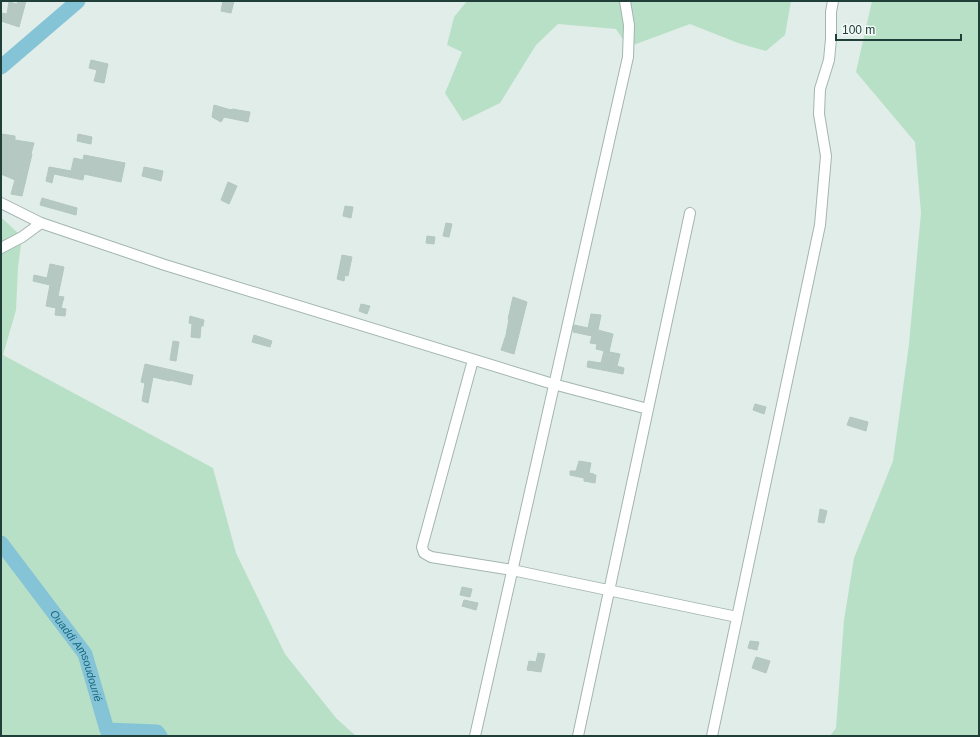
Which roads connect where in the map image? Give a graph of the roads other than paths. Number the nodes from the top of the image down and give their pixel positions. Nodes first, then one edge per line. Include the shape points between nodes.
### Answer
1 (625, 1) edge
2 (833, 1) edge
3 (1, 203) edge
4 (690, 213) dead end
5 (42, 223) junction
6 (1, 248) edge
7 (473, 360) junction
8 (553, 384) junction
9 (648, 409) junction
10 (512, 570) junction
11 (609, 591) junction
12 (737, 618) junction
13 (475, 736) edge
14 (578, 736) edge
15 (712, 736) edge

1 - 8 street via 629,24 628,56
2 - 12 street via 829,60 820,89 819,114 826,156 820,224
3 - 5 street
4 - 9 street
5 - 6 street
5 - 7 street via 164,265
7 - 8 street
7 - 10 street via 422,547 424,553 431,557
8 - 9 street
8 - 10 street
9 - 11 street
10 - 11 street
10 - 13 street
11 - 12 street
11 - 14 street
12 - 15 street

